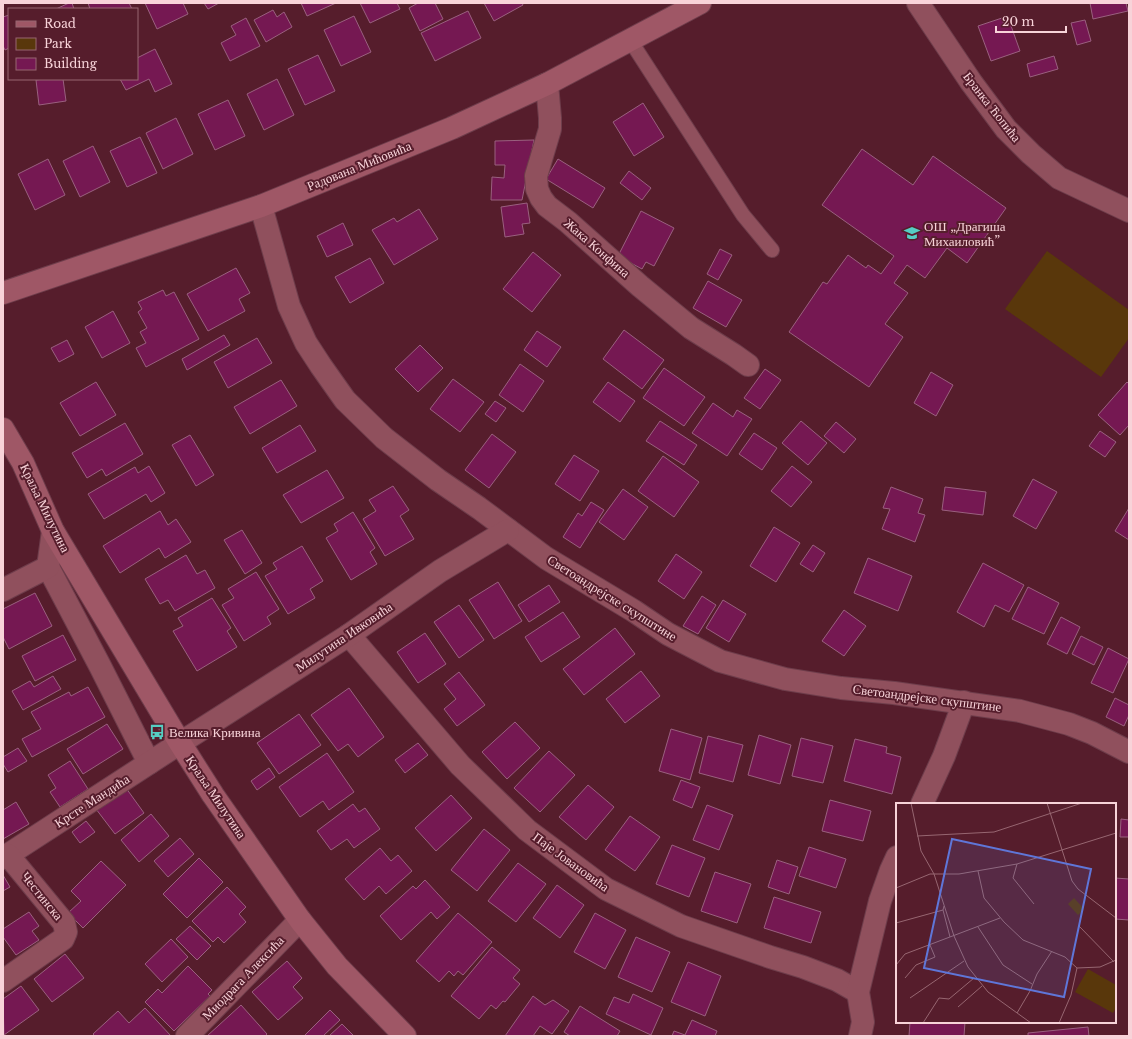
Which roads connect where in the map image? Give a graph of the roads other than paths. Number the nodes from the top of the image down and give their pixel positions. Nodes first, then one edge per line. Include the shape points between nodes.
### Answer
1 (700, 3) edge
2 (918, 3) edge
3 (630, 40) junction
4 (548, 84) junction
5 (261, 206) junction
6 (1129, 211) edge
7 (772, 250) dead end
8 (3, 293) edge
9 (748, 365) dead end
10 (3, 429) edge
11 (53, 530) junction
12 (508, 530) junction
13 (48, 567) junction
14 (3, 590) edge
15 (349, 635) junction
16 (964, 702) junction
17 (180, 743) junction
18 (1129, 752) edge
19 (149, 763) junction
20 (922, 803) edge
21 (6, 857) edge
22 (896, 859) edge
23 (300, 920) junction
24 (3, 981) edge
25 (858, 992) junction
26 (187, 1036) edge
27 (405, 1036) edge
28 (860, 1036) edge

1 - 3 street, Радована Мићовића
2 - 6 street, Бранка Ћопића via 971,82 1002,123 1031,154 1059,178
3 - 4 street, Радована Мићовића
3 - 7 lane via 743,216
4 - 5 street, Радована Мићовића via 452,128
4 - 9 street, Жака Конфина via 550,129 536,176 541,198 547,206 657,300 692,328
5 - 8 street, Радована Мићовића
5 - 12 street, Светоандрејске скупштине via 289,306 306,344 345,400 384,438
10 - 11 street, Краља Милутина via 23,463
11 - 13 street
11 - 17 street, Краља Милутина
12 - 15 street, Милутина Ивковића via 440,571
12 - 16 street, Светоандрејске скупштине via 546,558 668,634 720,661 785,679
13 - 14 street
13 - 19 street
15 - 17 street, Милутина Ивковића
15 - 25 street, Паје Јовановића via 460,765 527,830 606,889 681,926 830,977
16 - 18 street, Светоандрејске скупштине via 1020,711 1069,724
16 - 20 street via 944,756
17 - 19 street, Крсте Мандића
17 - 23 street, Краља Милутина
19 - 21 street, Крсте Мандића
21 - 24 street, Честинска via 64,923 66,932 63,939
22 - 25 street via 880,901
23 - 26 street, Миодрага Алексића
23 - 27 street, Краља Милутина via 337,966
25 - 28 street via 863,1022

